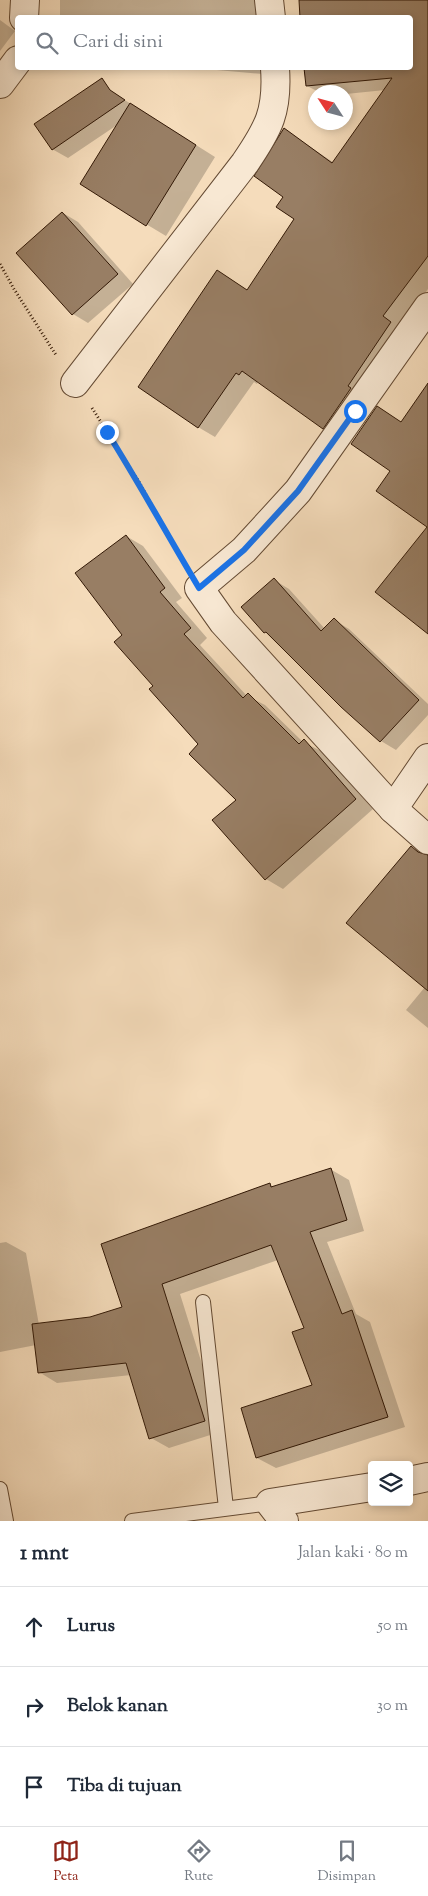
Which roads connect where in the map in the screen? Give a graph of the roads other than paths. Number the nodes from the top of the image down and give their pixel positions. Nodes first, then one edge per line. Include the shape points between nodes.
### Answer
1 (25, 0) edge
2 (269, 0) edge
3 (24, 15) edge
4 (271, 15) edge
5 (15, 64) edge
6 (275, 70) edge
7 (0, 84) edge
8 (428, 307) edge
9 (75, 383) road end
10 (428, 758) edge
11 (393, 809) junction
12 (428, 840) edge
13 (203, 1302) dead end
14 (428, 1477) edge
15 (413, 1480) edge
16 (368, 1488) edge
17 (0, 1489) edge
18 (226, 1508) junction
19 (277, 1512) edge
20 (6, 1521) edge
21 (132, 1521) edge

1 - 3 street
2 - 4 street
5 - 7 street
6 - 9 street via 277,92 272,118 260,140
8 - 11 street via 298,491 244,550 199,588 223,622
10 - 11 street
11 - 12 street
13 - 18 lane
14 - 15 street
16 - 19 street
17 - 20 lane
18 - 19 lane
18 - 21 lane

